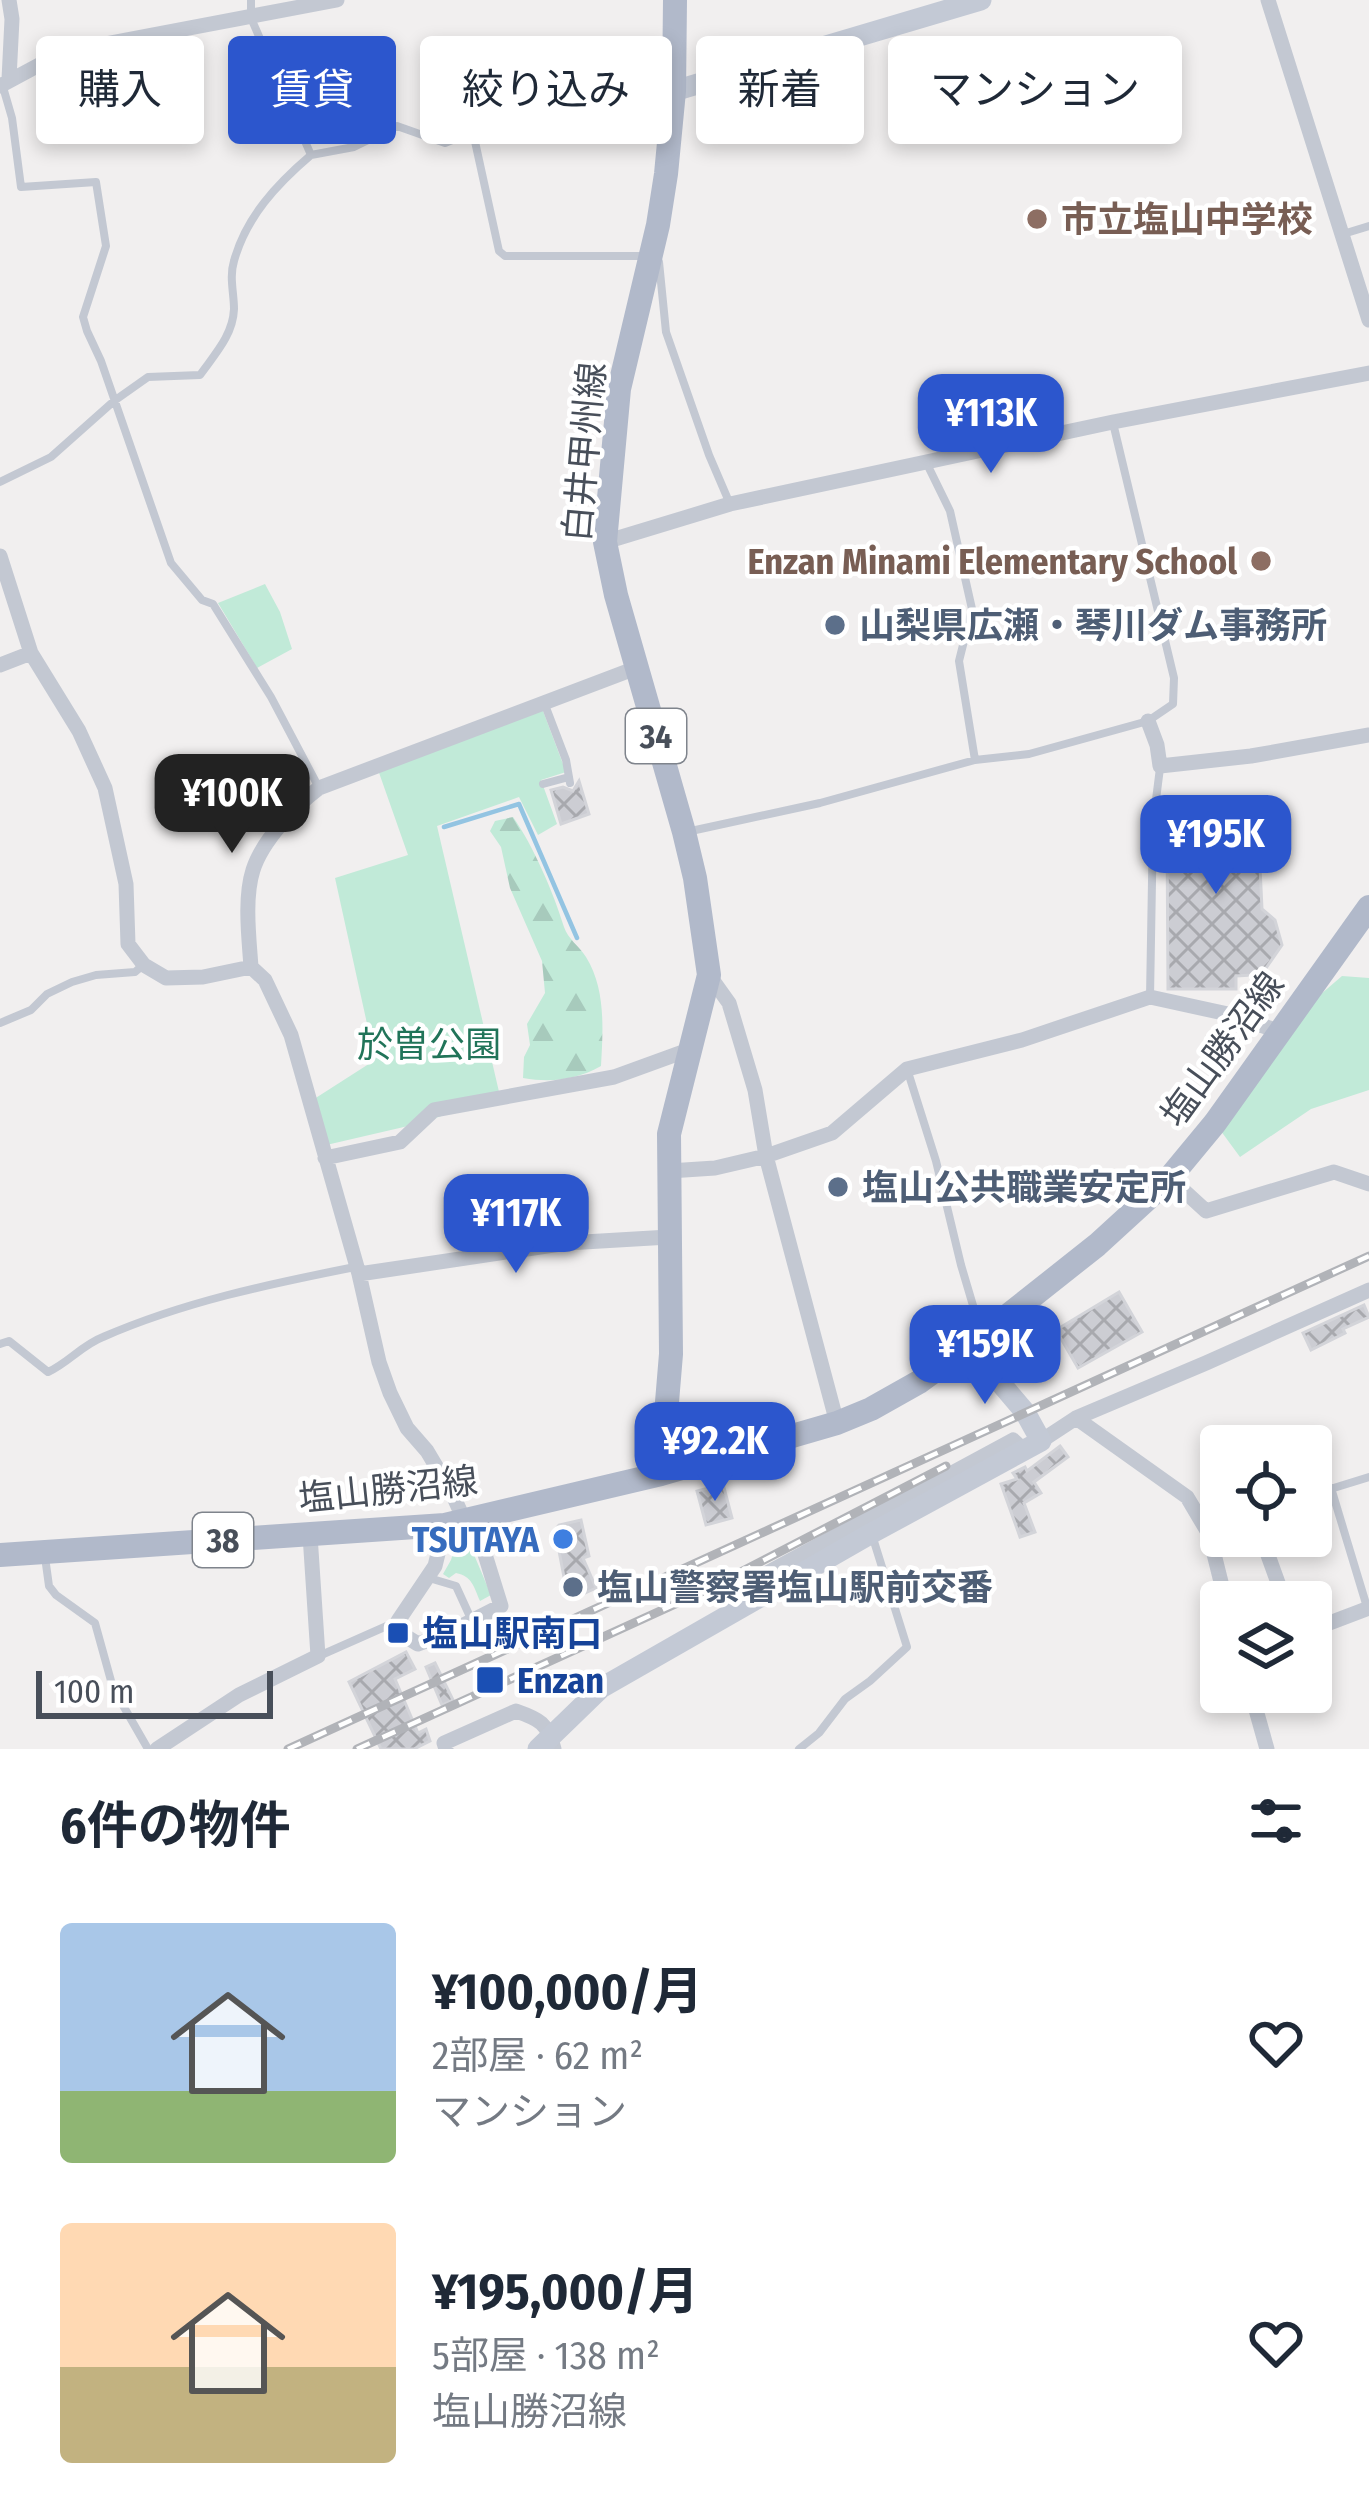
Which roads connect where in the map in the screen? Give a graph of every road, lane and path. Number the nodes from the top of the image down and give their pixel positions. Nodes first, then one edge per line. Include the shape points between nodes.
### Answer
1 (9, 0) edge
2 (251, 0) edge
3 (337, 0) edge
4 (675, 0) edge
5 (981, 0) edge
6 (1268, 0) edge
7 (251, 18) junction
8 (4, 84) edge
9 (674, 91) junction
10 (311, 155) junction
11 (658, 225) junction
12 (1369, 226) edge
13 (1342, 234) junction
14 (651, 256) junction
15 (1369, 320) edge
16 (1369, 373) edge
17 (114, 401) junction
18 (1113, 422) junction
19 (927, 464) junction
20 (0, 482) edge
21 (730, 504) junction
22 (605, 542) junction
23 (0, 556) edge
24 (32, 653) junction
25 (0, 665) edge
26 (636, 668) junction
27 (544, 701) junction
28 (1148, 722) junction
29 (1369, 735) edge
30 (975, 760) junction
31 (1160, 766) junction
32 (543, 784) dead end
33 (319, 788) junction
34 (684, 832) junction
35 (1364, 925) edge
36 (144, 965) junction
37 (250, 968) junction
38 (709, 975) junction
39 (1150, 997) junction
40 (0, 1023) edge
41 (1278, 1031) junction
42 (691, 1049) junction
43 (907, 1069) junction
44 (766, 1156) junction
45 (325, 1158) junction
46 (669, 1171) junction
47 (1170, 1178) junction
48 (1369, 1184) edge
49 (669, 1237) junction
50 (358, 1270) junction
51 (1369, 1290) edge
52 (976, 1341) junction
53 (0, 1344) edge
54 (1076, 1418) junction
55 (836, 1423) junction
56 (1033, 1446) junction
57 (661, 1474) junction
58 (1369, 1478) edge
59 (1332, 1488) edge
60 (1332, 1495) edge
61 (1200, 1513) edge
62 (461, 1522) junction
63 (872, 1533) junction
64 (310, 1535) junction
65 (44, 1552) junction
66 (0, 1555) edge
67 (427, 1578) junction
68 (756, 1579) dead end
69 (1368, 1609) edge
70 (398, 1621) junction
71 (472, 1621) junction
72 (1332, 1622) edge
73 (318, 1656) junction
74 (1257, 1713) edge
75 (548, 1745) edge
76 (152, 1749) edge
77 (446, 1749) edge
78 (799, 1749) edge
79 (1268, 1749) edge

1 - 8 street
2 - 7 lane
3 - 7 street
4 - 9 main road, 白井甲州線 / 34
5 - 9 main road
6 - 13 street
7 - 8 street via 89,47
7 - 10 lane
8 - 17 lane via 21,187 96,182 106,246 83,317
9 - 11 main road, 白井甲州線 / 34
10 - 14 lane via 354,147 397,126 445,143 474,137 505,256
10 - 17 lane via 251,219 233,263 229,334 200,375 148,377
11 - 14 main road, 白井甲州線 / 34
11 - 21 lane via 666,332
12 - 13 lane
13 - 15 street
14 - 22 main road, 白井甲州線 / 34 via 619,389
16 - 18 street
17 - 20 lane via 51,457
17 - 33 lane via 171,563 213,604
18 - 19 street
18 - 28 lane via 1174,678 1173,704
19 - 21 street
19 - 30 lane via 950,511 973,609 959,661
21 - 22 street
22 - 26 main road, 白井甲州線 / 34
23 - 24 street
24 - 25 street
24 - 36 street via 105,788 126,884 128,944
26 - 27 street
26 - 34 main road, 白井甲州線 / 34
27 - 32 lane via 569,780
27 - 33 street
28 - 30 lane
28 - 31 street
29 - 31 street
30 - 34 lane
31 - 39 lane
33 - 37 street via 277,829 253,870
34 - 38 main road, 白井甲州線 / 34
35 - 41 main road, 塩山勝沼線 / 38
36 - 37 street via 166,978
36 - 40 lane via 72,982
37 - 45 street via 265,980 291,1034
38 - 42 main road, 白井甲州線 / 34
38 - 44 street via 729,1003
39 - 41 street
39 - 43 street
41 - 47 main road, 塩山勝沼線 / 38
42 - 45 street via 614,1077 434,1110 400,1142
42 - 46 main road, 白井甲州線 / 34 via 669,1134
43 - 44 street via 832,1133
43 - 52 lane via 937,1161
44 - 46 street
44 - 55 street
45 - 50 street
46 - 49 main road, 白井甲州線 / 34
47 - 48 street via 1206,1211 1334,1172
47 - 52 main road, 塩山勝沼線 / 38
49 - 50 street
49 - 57 main road, 白井甲州線 / 34
50 - 53 lane via 264,1285 160,1315 98,1338 48,1372 9,1341
50 - 62 street via 390,1393 452,1492
51 - 54 street
52 - 55 main road, 塩山勝沼線 / 38 via 919,1382
52 - 56 main road via 1025,1412
54 - 56 street
54 - 61 street
55 - 57 main road, 塩山勝沼線 / 38
56 - 63 main road
56 - 68 street via 1013,1440
57 - 62 main road, 塩山勝沼線 / 38
58 - 59 lane
60 - 69 lane
62 - 64 main road, 塩山勝沼線 / 38
62 - 67 street
62 - 71 street via 501,1606
63 - 75 main road via 601,1688
63 - 78 lane via 908,1647
64 - 65 main road, 塩山勝沼線 / 38
64 - 73 street
65 - 66 main road, 塩山勝沼線 / 38
65 - 76 lane via 49,1586 95,1623 113,1688
67 - 70 street
67 - 71 lane via 456,1586
69 - 72 street
70 - 71 street via 418,1644
70 - 73 lane
73 - 76 street
74 - 79 street
75 - 77 street via 539,1719 516,1711 444,1743

